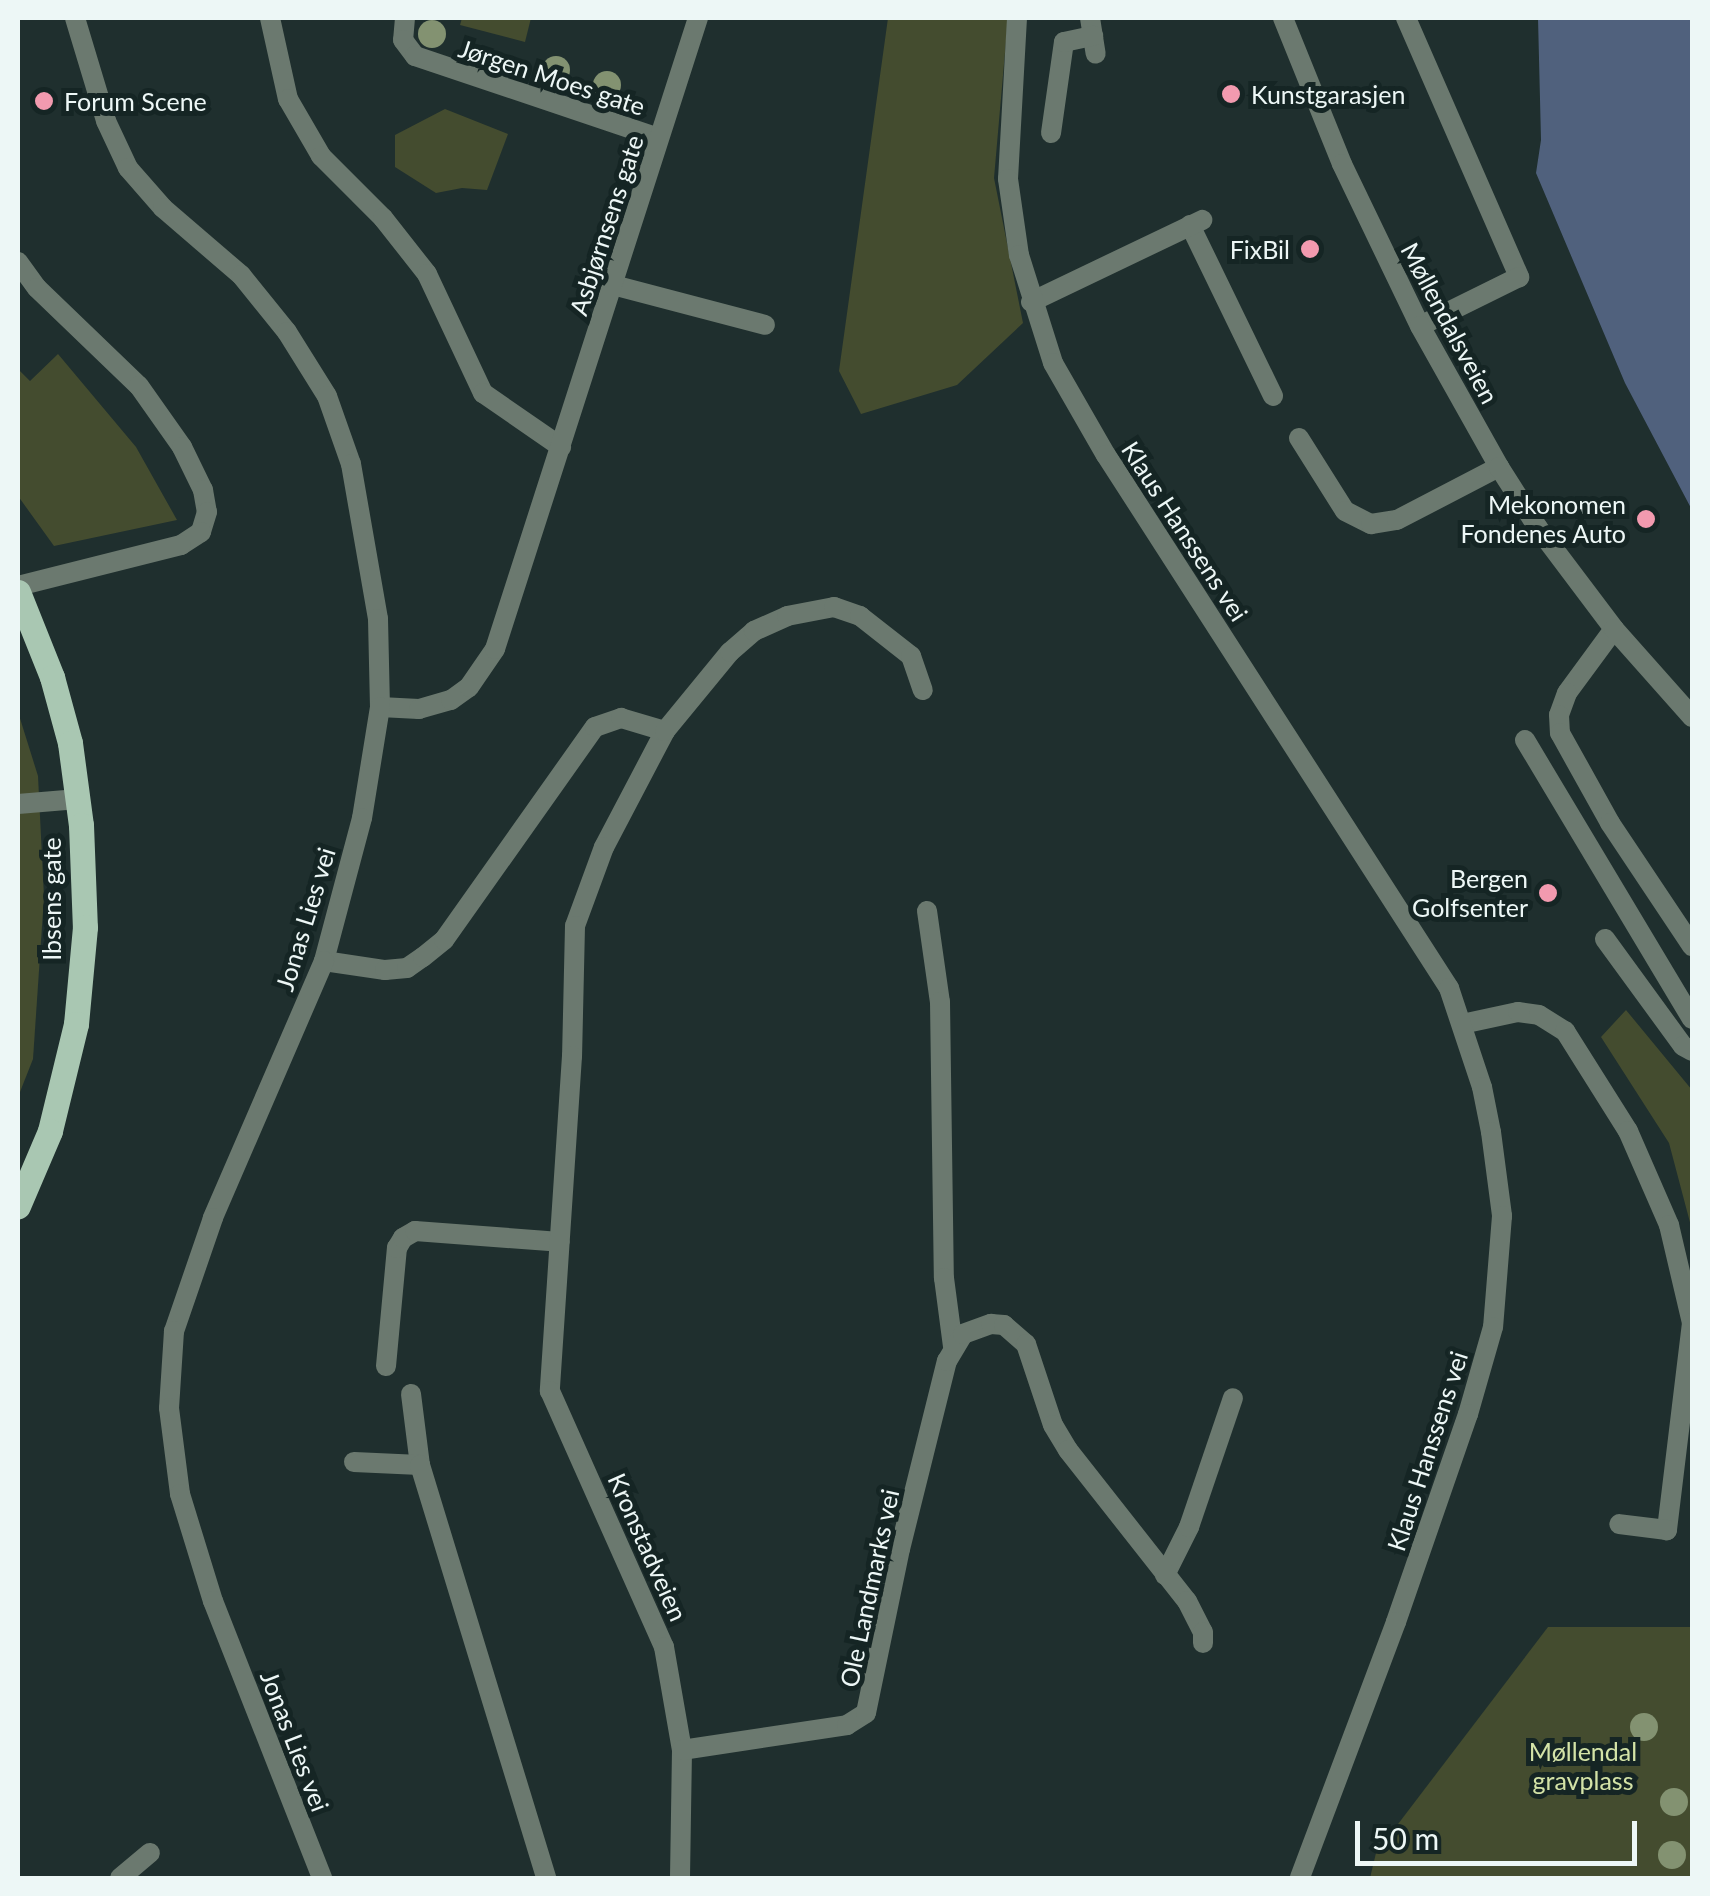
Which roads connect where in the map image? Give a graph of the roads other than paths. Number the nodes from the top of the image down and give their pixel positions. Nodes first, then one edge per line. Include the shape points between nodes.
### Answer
1 (76, 18) edge
2 (270, 18) edge
3 (405, 18) edge
4 (698, 18) edge
5 (1017, 18) edge
6 (1283, 18) edge
7 (1406, 18) edge
8 (1093, 36) edge
9 (1051, 133) dead end
10 (659, 138) junction
11 (18, 262) edge
12 (612, 285) junction
13 (1031, 302) junction
14 (765, 325) dead end
15 (1420, 326) junction
16 (1272, 396) dead end
17 (1299, 438) dead end
18 (561, 447) junction
19 (1499, 467) junction
20 (18, 589) edge
21 (1614, 629) junction
22 (924, 690) dead end
23 (380, 707) junction
24 (1692, 716) edge
25 (664, 731) junction
26 (1525, 740) dead end
27 (78, 800) junction
28 (18, 804) edge
29 (926, 910) dead end
30 (1605, 940) dead end
31 (1692, 946) edge
32 (324, 962) junction
33 (1692, 1019) edge
34 (1462, 1024) junction
35 (1692, 1051) edge
36 (18, 1206) edge
37 (560, 1242) junction
38 (1692, 1322) edge
39 (952, 1346) junction
40 (386, 1366) dead end
41 (411, 1394) dead end
42 (1233, 1398) dead end
43 (354, 1462) dead end
44 (420, 1465) junction
45 (1619, 1524) dead end
46 (1165, 1575) junction
47 (1204, 1643) dead end
48 (682, 1750) junction
49 (150, 1853) dead end
50 (120, 1878) edge
51 (322, 1878) edge
52 (546, 1878) edge
53 (680, 1878) edge
54 (1300, 1878) edge

1 - 23 street, Jonas Lies vei via 106,122 128,168 163,208 241,274 327,396 352,464 366,535 378,619
2 - 18 street via 288,99 321,156 427,274 483,393
3 - 10 street, Jørgen Moes gate via 403,40 415,56
4 - 10 street, Asbjørnsens gate
5 - 13 street, Klaus Hanssens vei via 1006,154
6 - 15 street, Møllendalsveien via 1342,164
7 - 15 street via 1519,277
8 - 9 street via 1064,42
10 - 12 street, Asbjørnsens gate
11 - 20 street via 139,386 182,447 207,512 201,532 181,545
12 - 14 street
12 - 18 street, Asbjørnsens gate
13 - 16 street via 1196,223
13 - 34 street, Klaus Hanssens vei via 1053,363 1106,455 1415,928
15 - 19 street, Møllendalsveien
17 - 19 street via 1344,511 1371,524 1398,520
18 - 23 street, Asbjørnsens gate via 496,648 469,687 420,708
19 - 21 street, Møllendalsveien
20 - 27 main road, Ibsens gate via 52,677
21 - 24 street, Møllendalsveien
21 - 31 street via 1568,693 1560,734 1610,824
22 - 25 street, Kronstadveien via 911,656 860,616 834,608 788,616 754,631
23 - 32 street, Jonas Lies vei via 362,818
25 - 32 street via 621,718 595,727 444,940 423,958 386,970
25 - 37 street, Kronstadveien via 604,847 575,926
26 - 33 street
27 - 28 street
27 - 36 main road, Ibsens gate via 85,927 76,1024 50,1131
29 - 39 street, Ole Landmarks vei via 940,1002 944,1278
30 - 35 street
32 - 51 street, Jonas Lies vei via 213,1218 174,1331 169,1408 180,1494 214,1601
34 - 38 street via 1518,1012 1554,1022 1573,1042 1649,1171 1678,1254
34 - 54 street, Klaus Hanssens vei via 1482,1087 1502,1216 1492,1327 1396,1622
37 - 40 street via 415,1231 403,1238
37 - 48 street, Kronstadveien via 550,1391 664,1647
38 - 45 street via 1667,1530
39 - 46 street via 977,1327 1015,1332 1032,1356 1068,1450
39 - 48 street, Ole Landmarks vei via 866,1713 848,1725
41 - 44 street
42 - 46 street via 1189,1527
43 - 44 street
44 - 52 street
46 - 47 street via 1197,1618
48 - 53 street, Kronstadveien
49 - 50 street

